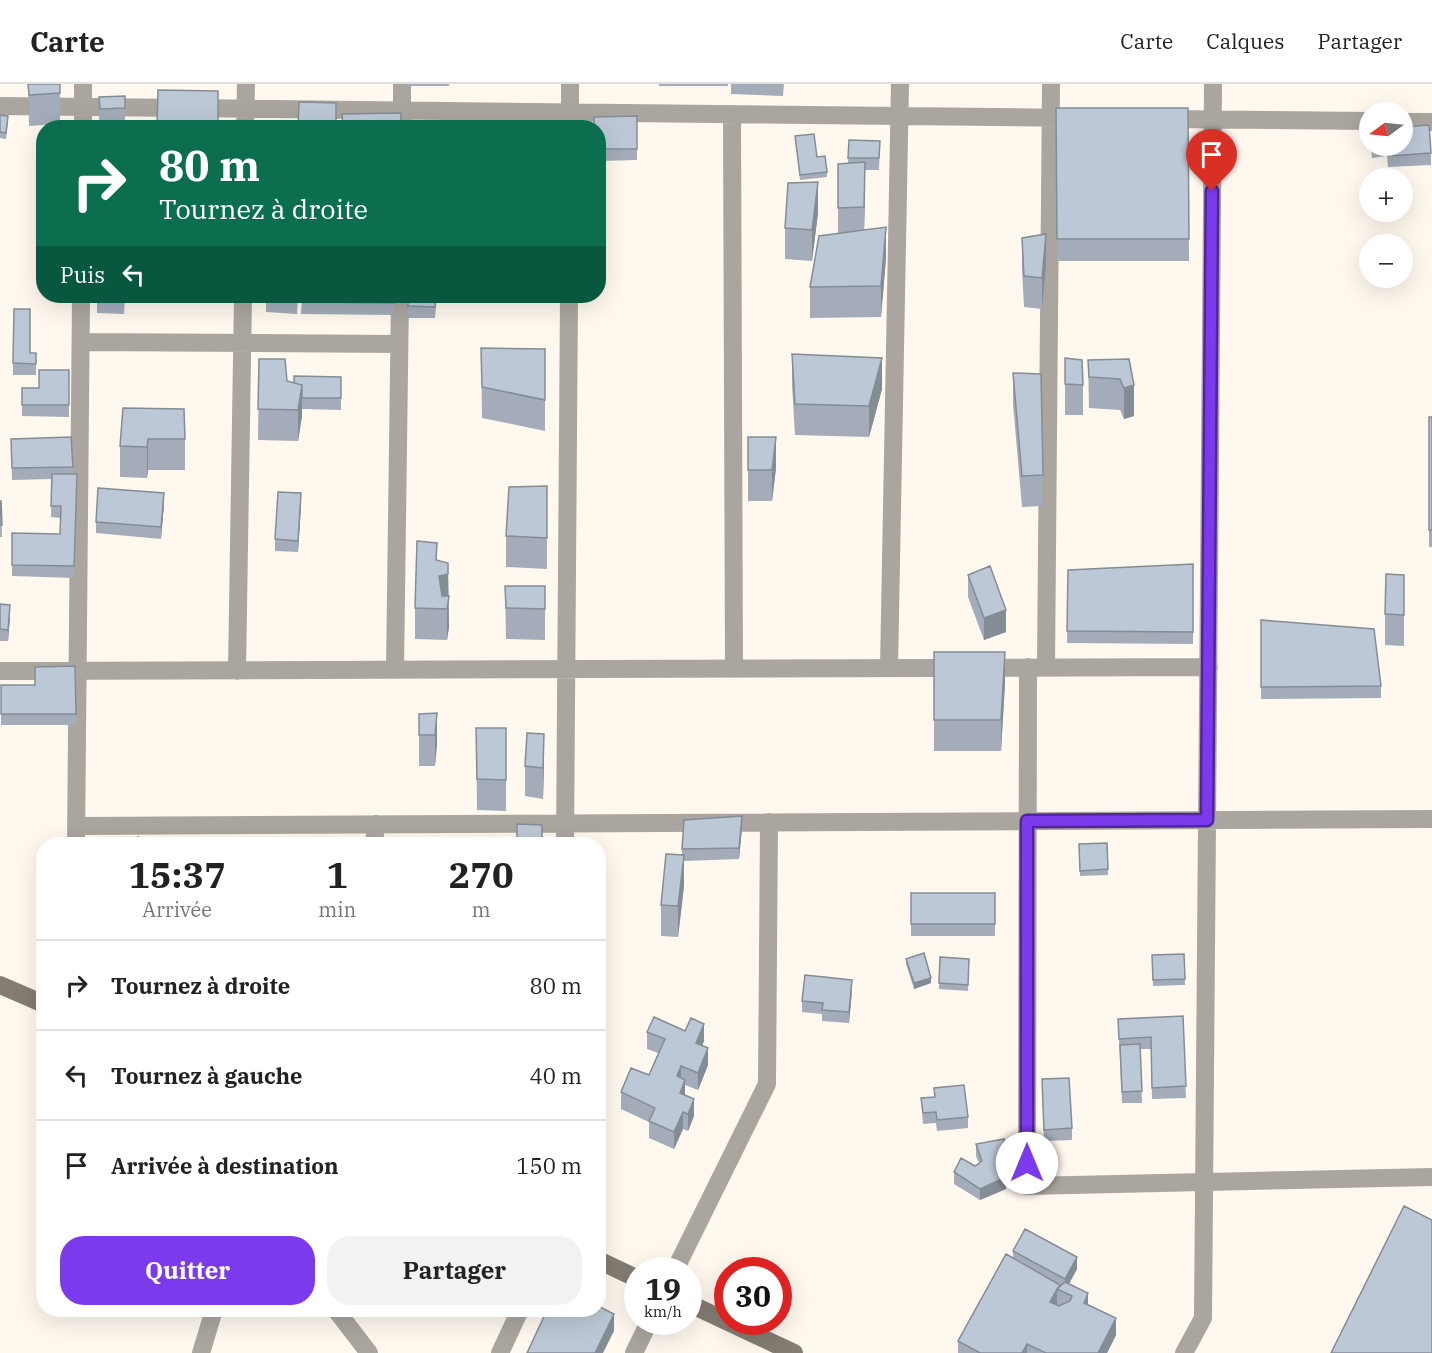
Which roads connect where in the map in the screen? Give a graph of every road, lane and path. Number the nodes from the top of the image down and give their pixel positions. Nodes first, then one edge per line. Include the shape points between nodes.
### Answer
1 (83, 84) edge
2 (246, 84) edge
3 (402, 84) edge
4 (570, 84) edge
5 (900, 84) edge
6 (1051, 84) edge
7 (1213, 84) edge
8 (0, 106) edge
9 (83, 106) junction
10 (246, 108) junction
11 (732, 114) junction
12 (900, 116) junction
13 (1051, 118) junction
14 (1097, 118) edge
15 (402, 119) edge
16 (1143, 119) edge
17 (83, 120) edge
18 (245, 120) edge
19 (570, 120) edge
20 (1213, 120) junction
21 (1359, 122) edge
22 (1413, 122) edge
23 (1432, 122) edge
24 (81, 303) edge
25 (243, 303) edge
26 (400, 303) edge
27 (569, 303) edge
28 (81, 342) junction
29 (242, 343) junction
30 (399, 344) junction
31 (1028, 667) junction
32 (1046, 667) junction
33 (1209, 667) junction
34 (889, 668) junction
35 (567, 669) junction
36 (734, 669) junction
37 (395, 670) junction
38 (0, 671) edge
39 (78, 671) junction
40 (237, 671) junction
41 (1432, 819) edge
42 (1207, 820) junction
43 (1027, 821) junction
44 (769, 822) junction
45 (565, 824) junction
46 (376, 825) junction
47 (77, 826) junction
48 (76, 837) edge
49 (375, 837) edge
50 (565, 837) edge
51 (0, 985) edge
52 (36, 1001) edge
53 (1432, 1177) edge
54 (1204, 1182) junction
55 (681, 1257) edge
56 (606, 1264) edge
57 (624, 1272) edge
58 (702, 1310) edge
59 (212, 1317) edge
60 (341, 1317) edge
61 (517, 1317) edge
62 (642, 1335) edge
63 (201, 1353) edge
64 (369, 1353) edge
65 (500, 1353) edge
66 (633, 1353) edge
67 (794, 1353) edge
68 (1184, 1353) edge

1 - 9 street
2 - 10 street
3 - 15 street
4 - 19 street
5 - 12 street
6 - 13 street
7 - 20 street
8 - 9 street
9 - 10 street
9 - 17 street
10 - 15 street
10 - 18 street
11 - 12 street
11 - 19 street
11 - 36 street
12 - 13 street
12 - 34 street
13 - 14 street
13 - 32 street
15 - 19 street
16 - 20 street
20 - 21 street
20 - 33 street
22 - 23 street
24 - 28 street
25 - 29 street
26 - 30 street
27 - 35 street
28 - 29 street
28 - 39 street
29 - 30 street
29 - 40 street
30 - 37 street
31 - 32 street
31 - 34 street
31 - 43 street
32 - 33 street
33 - 42 street
34 - 36 street
35 - 36 street
35 - 37 street
35 - 45 street
37 - 40 street
38 - 39 street
39 - 40 street
39 - 47 street
41 - 42 street
42 - 43 street
42 - 54 street
43 - 44 street
43 - 54 street via 1027,1186
44 - 45 street
44 - 55 street via 767,1084
45 - 46 street
45 - 50 street
46 - 47 street
46 - 49 street
47 - 48 street
51 - 52 street
53 - 54 street
54 - 68 street via 1203,1318
56 - 57 street
58 - 67 street
59 - 63 street
60 - 64 street
61 - 65 street
62 - 66 street

